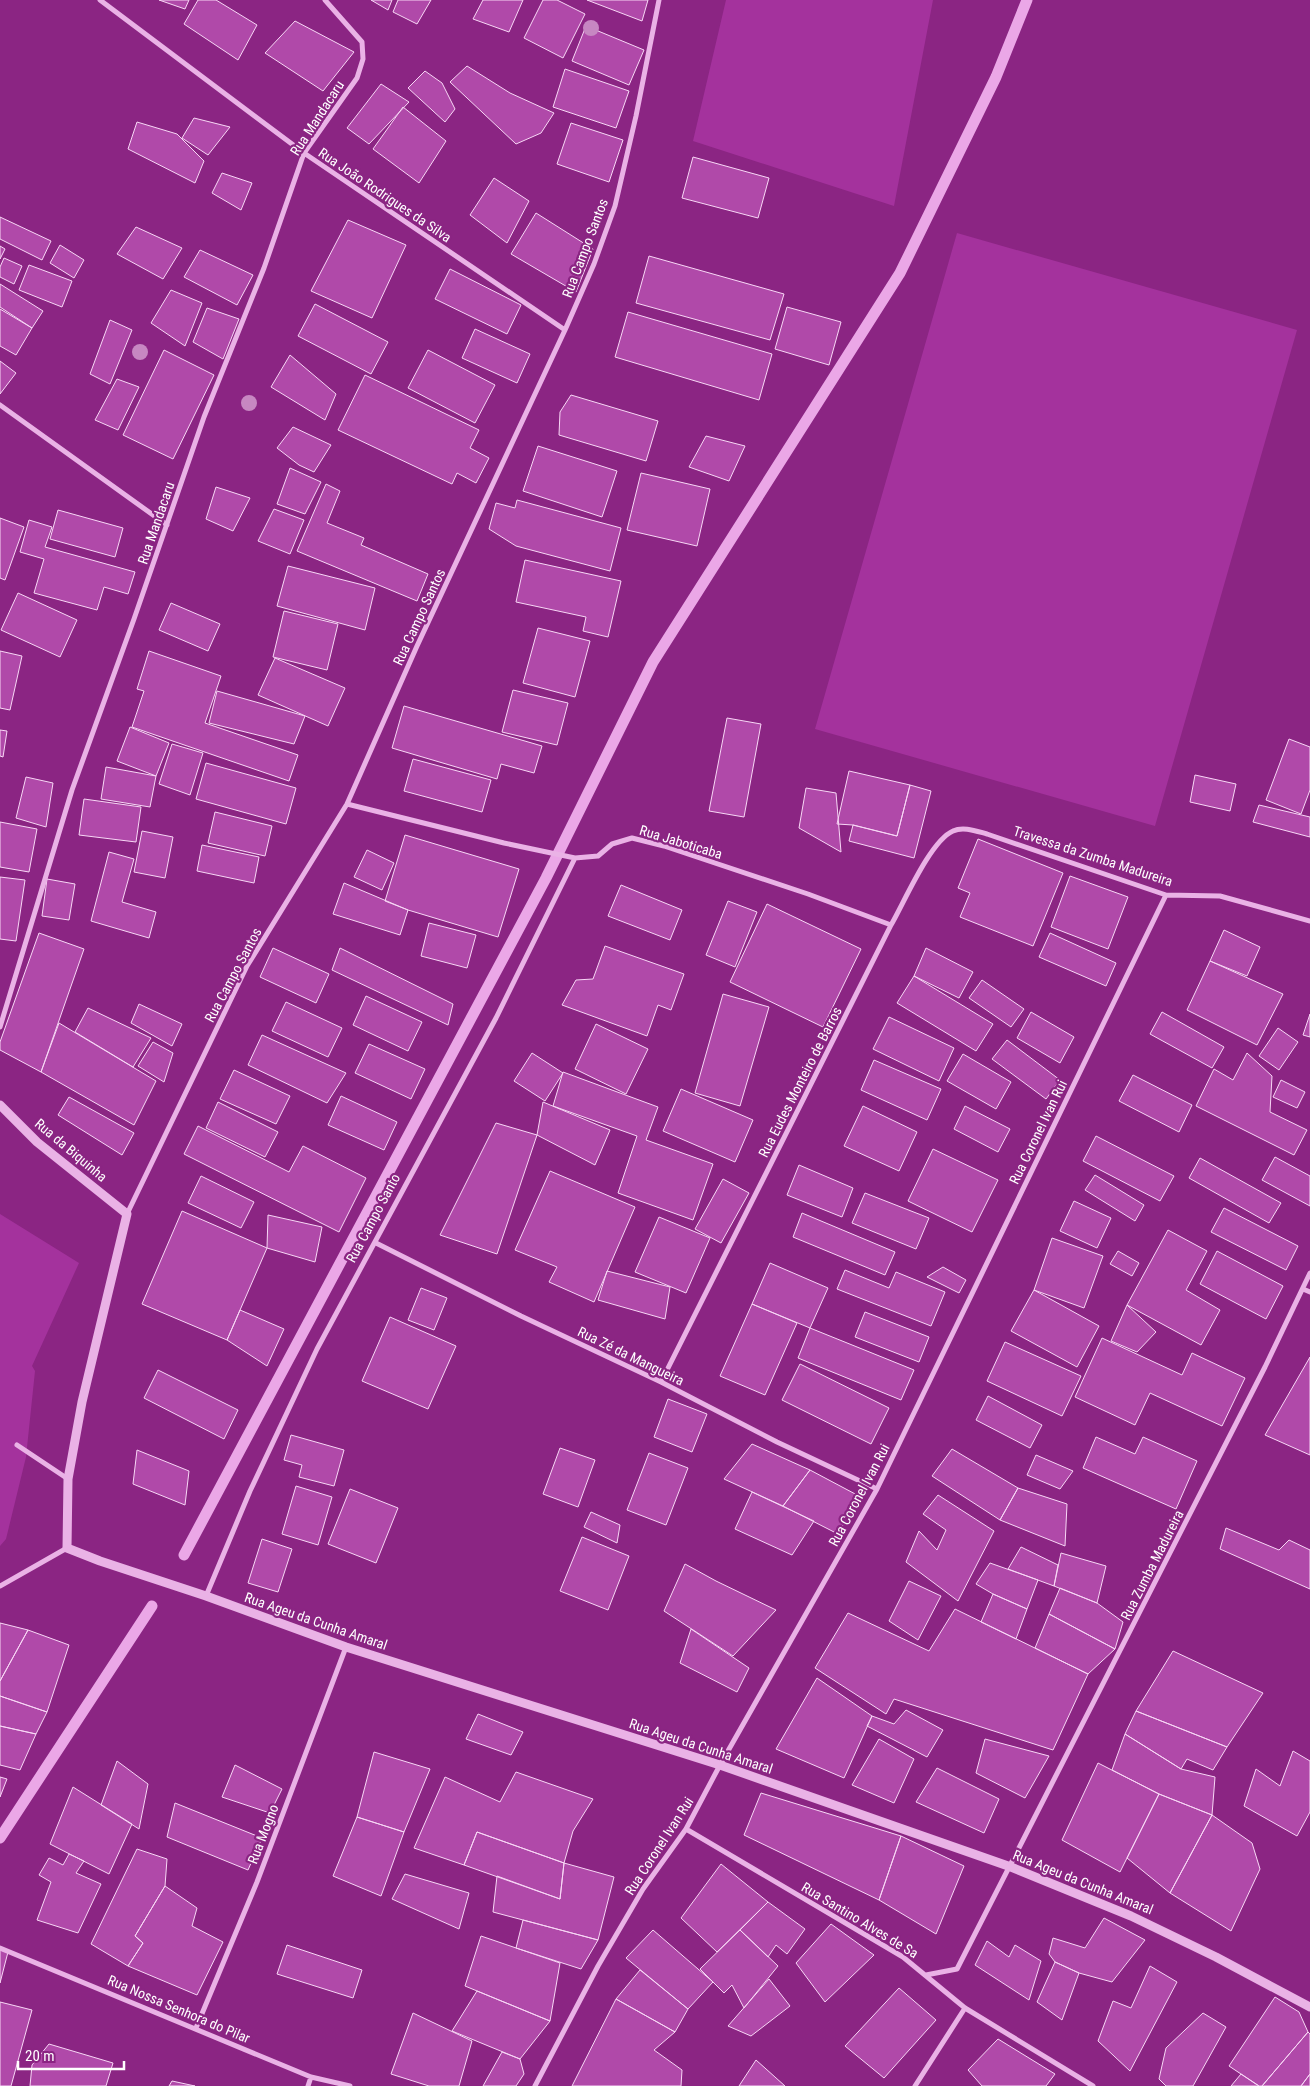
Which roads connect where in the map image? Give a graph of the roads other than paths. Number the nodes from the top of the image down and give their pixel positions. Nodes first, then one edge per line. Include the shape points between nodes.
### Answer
1 (100, 0) edge
2 (324, 0) edge
3 (659, 0) edge
4 (304, 154) junction
5 (565, 330) junction
6 (0, 405) edge
7 (167, 524) junction
8 (347, 804) junction
9 (987, 834) joint
10 (575, 858) junction
11 (1166, 894) junction
12 (1310, 921) edge
13 (891, 926) junction
14 (0, 1027) edge
15 (0, 1105) edge
16 (128, 1214) junction
17 (376, 1242) junction
18 (1310, 1273) edge
19 (1303, 1289) junction
20 (1310, 1292) edge
21 (661, 1382) junction
22 (17, 1445) dead end
23 (68, 1479) junction
24 (878, 1489) junction
25 (68, 1548) junction
26 (0, 1586) edge
27 (206, 1596) junction
28 (346, 1647) junction
29 (720, 1765) junction
30 (686, 1829) junction
31 (1010, 1867) junction
32 (0, 1948) edge
33 (926, 1975) junction
34 (1310, 2007) edge
35 (965, 2008) junction
36 (196, 2028) junction
37 (311, 2077) junction
38 (308, 2086) edge
39 (350, 2086) edge
40 (535, 2086) edge
41 (915, 2086) edge
42 (1093, 2086) edge

1 - 4 street, Rua João Rodrigues da Silva
2 - 4 street, Rua Mandacaru via 362,42 363,59 357,78
3 - 5 street, Rua Campo Santos via 615,206
4 - 5 street, Rua João Rodrigues da Silva
4 - 7 street, Rua Mandacaru
5 - 8 street, Rua Campo Santos
6 - 7 street
7 - 14 street, Rua Mandacaru via 72,790
8 - 10 street, Rua Jaboticaba
8 - 16 street, Rua Campo Santos via 247,966
9 - 11 street, Travessa da Zumba Madureira
9 - 13 street, Rua Eudes Monteiro de Barros via 953,830 941,838
10 - 13 street, Rua Jaboticaba via 598,856 612,844 632,838 799,891
10 - 17 street, Rua Campo Santo via 496,1018
11 - 12 street, Travessa da Zumba Madureira via 1220,896
11 - 24 street, Rua Coronel Ivan Rui
13 - 21 street, Rua Eudes Monteiro de Barros
15 - 16 street, Rua da Biquinha via 37,1142
16 - 23 street via 82,1402
17 - 21 street, Rua Zé da Mangueira
17 - 27 street, Rua Campo Santo via 288,1407
18 - 19 street, Rua Zumba Madureira
19 - 20 street
19 - 31 street, Rua Zumba Madureira
21 - 24 street, Rua Zé da Mangueira via 777,1442
22 - 23 street
23 - 25 street
24 - 29 street, Rua Coronel Ivan Rui
25 - 26 street
25 - 27 street, Rua Ageu da Cunha Amaral
27 - 28 street, Rua Ageu da Cunha Amaral
28 - 29 street, Rua Ageu da Cunha Amaral
28 - 36 street, Rua Mogno via 257,1882
29 - 30 street, Rua Coronel Ivan Rui
29 - 31 street, Rua Ageu da Cunha Amaral
30 - 33 street, Rua Santino Alves de Sa via 903,1957
30 - 40 street, Rua Coronel Ivan Rui via 643,1890 598,1966
31 - 33 street, Rua Zumba Madureira via 957,1969
31 - 34 street, Rua Ageu da Cunha Amaral via 1131,1916
32 - 36 street, Rua Nossa Senhora do Pilar
33 - 35 street, Rua Santino Alves de Sa
35 - 41 street
35 - 42 street, Rua Santino Alves de Sa
36 - 37 street, Rua Nossa Senhora do Pilar
37 - 38 street
37 - 39 street, Rua Nossa Senhora do Pilar

